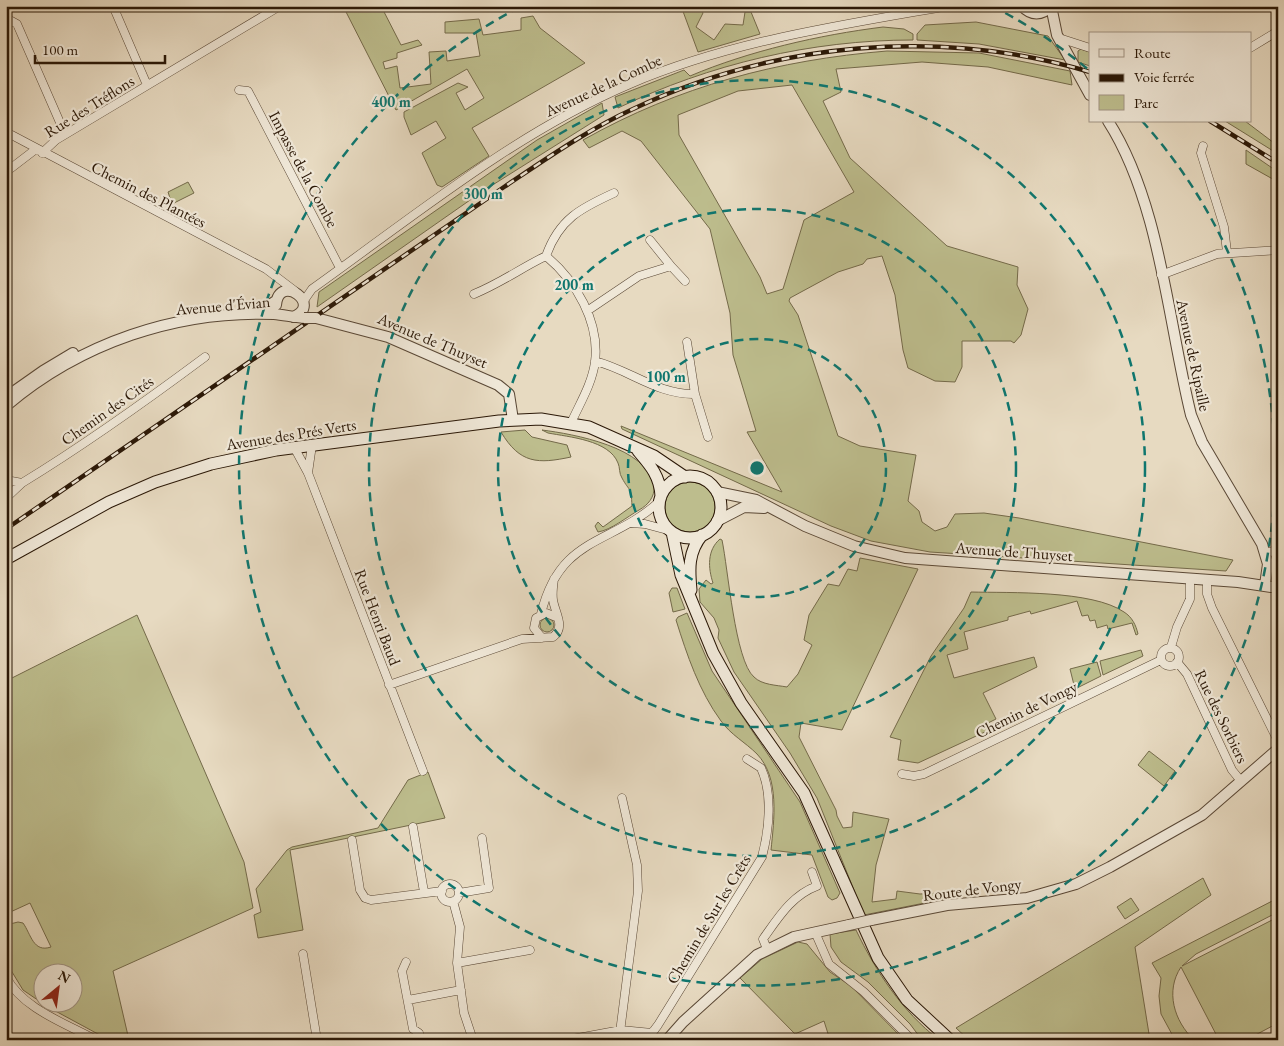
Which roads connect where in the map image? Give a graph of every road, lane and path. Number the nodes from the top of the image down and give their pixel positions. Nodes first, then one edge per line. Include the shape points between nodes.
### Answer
1 (113, 6) edge
2 (280, 6) edge
3 (949, 6) edge
4 (1022, 6) edge
5 (1051, 6) edge
6 (906, 10) edge
7 (1037, 14) junction
8 (6, 18) edge
9 (1278, 31) edge
10 (1058, 36) junction
11 (1252, 47) edge
12 (1089, 48) edge
13 (147, 85) junction
14 (239, 90) dead end
15 (1089, 93) edge
16 (1108, 122) edge
17 (6, 132) edge
18 (65, 134) junction
19 (1203, 146) dead end
20 (39, 151) junction
21 (6, 172) edge
22 (614, 193) dead end
23 (650, 240) dead end
24 (1278, 250) edge
25 (1227, 252) junction
26 (546, 256) junction
27 (671, 266) junction
28 (340, 268) junction
29 (1161, 275) junction
30 (280, 279) junction
31 (684, 281) dead end
32 (312, 288) junction
33 (296, 292) junction
34 (474, 294) dead end
35 (278, 298) junction
36 (587, 311) junction
37 (309, 313) junction
38 (288, 316) junction
39 (687, 342) dead end
40 (206, 357) dead end
41 (595, 361) junction
42 (695, 394) junction
43 (6, 397) edge
44 (6, 406) edge
45 (513, 420) junction
46 (571, 423) junction
47 (708, 437) dead end
48 (312, 445) junction
49 (294, 448) junction
50 (636, 449) junction
51 (308, 473) junction
52 (685, 477) junction
53 (6, 480) edge
54 (22, 483) junction
55 (717, 492) junction
56 (6, 498) edge
57 (661, 498) junction
58 (770, 509) junction
59 (717, 522) junction
60 (631, 523) junction
61 (672, 531) junction
62 (702, 535) junction
63 (1265, 553) junction
64 (1278, 554) edge
65 (6, 559) edge
66 (554, 579) junction
67 (1190, 579) junction
68 (1207, 580) junction
69 (1265, 586) junction
70 (1278, 588) edge
71 (693, 602) junction
72 (541, 614) junction
73 (556, 617) junction
74 (534, 626) junction
75 (542, 638) junction
76 (522, 639) junction
77 (1171, 647) junction
78 (1161, 660) junction
79 (1177, 662) junction
80 (389, 685) junction
81 (1278, 741) edge
82 (1278, 749) edge
83 (747, 759) dead end
84 (423, 771) dead end
85 (902, 774) dead end
86 (1241, 781) junction
87 (622, 798) dead end
88 (413, 827) dead end
89 (482, 838) dead end
90 (352, 840) dead end
91 (812, 872) dead end
92 (442, 891) junction
93 (424, 892) junction
94 (459, 893) junction
95 (453, 901) junction
96 (815, 932) junction
97 (767, 949) junction
98 (530, 950) dead end
99 (303, 954) dead end
100 (406, 962) dead end
101 (457, 963) junction
102 (6, 977) edge
103 (461, 990) junction
104 (408, 1000) junction
105 (620, 1030) junction
106 (419, 1033) dead end
107 (96, 1040) edge
108 (317, 1040) edge
109 (473, 1040) edge
110 (567, 1040) edge
111 (619, 1040) edge
112 (667, 1040) edge
113 (912, 1040) edge
114 (950, 1040) edge

1 - 13 street
2 - 13 street, Rue des Tréflons
3 - 6 street, Avenue de la Combe
4 - 7 street
5 - 7 street
5 - 10 street
6 - 28 street, Avenue de la Combe via 746,45 682,64 628,86 572,112 520,143
7 - 10 street
8 - 18 street via 16,24
9 - 11 street
10 - 12 street
10 - 15 street
13 - 18 street, Rue des Tréflons
14 - 28 street, Impasse de la Combe via 248,91
16 - 29 street, Avenue de Ripaille via 1140,192
17 - 20 street, Chemin des Plantées
18 - 20 street, Rue des Tréflons
19 - 25 street via 1201,153 1224,227
20 - 21 street, Rue des Tréflons
20 - 30 street, Chemin des Plantées
22 - 26 street via 570,218 552,238
23 - 27 street
24 - 25 street
25 - 29 street
26 - 34 street
26 - 36 street via 568,278
27 - 31 street
27 - 36 street via 639,276
28 - 32 street, Avenue de la Combe
29 - 63 street, Avenue de Ripaille via 1196,428 1259,536
30 - 33 street, Chemin des Plantées
30 - 35 street
32 - 33 street, Avenue de la Combe
32 - 37 street, Avenue de la Combe
33 - 35 street, Avenue d'Évian via 286,291
33 - 37 street
35 - 38 street via 277,308
35 - 43 street, Avenue d'Évian via 264,308 198,314 121,333 57,362
36 - 41 street via 595,345
37 - 38 street, Avenue de Thuyset
37 - 45 street, Avenue de Thuyset via 402,342 498,385 511,397
38 - 44 street, Avenue d'Évian via 182,321 134,334 85,354
39 - 42 street
40 - 54 street, Chemin des Cités via 100,434
41 - 42 street via 659,388
41 - 46 street
42 - 47 street
45 - 46 main road, Avenue des Prés Verts
45 - 48 main road, Avenue des Prés Verts
46 - 50 main road via 598,430
48 - 49 main road, Avenue des Prés Verts
48 - 51 street, Rue Henri Baud
49 - 51 street, Rue Henri Baud
49 - 65 main road, Avenue des Prés Verts via 211,464 137,489 86,513
50 - 52 main road via 654,456
50 - 57 main road via 655,471
51 - 80 street, Rue Henri Baud
52 - 55 main road via 703,479
52 - 57 main road via 670,484
53 - 54 street
54 - 56 street, Chemin des Cités
55 - 58 street, Avenue de Thuyset via 752,499
55 - 59 main road via 721,507
57 - 60 street
57 - 61 main road via 662,519
58 - 59 street, Avenue de Thuyset via 744,507
58 - 67 street, Avenue de Thuyset via 845,543 904,558
59 - 62 main road
60 - 61 street
60 - 66 street via 578,552
61 - 62 main road via 687,538
61 - 71 main road via 681,576
62 - 71 main road via 690,562
63 - 64 street
63 - 69 street, Avenue de Ripaille via 1268,569
66 - 72 street via 547,590
66 - 73 street via 552,596
67 - 68 street, Avenue de Thuyset
67 - 77 street via 1190,599
68 - 69 street, Avenue de Thuyset
68 - 81 street via 1212,608
69 - 70 street, Avenue de Thuyset
71 - 114 main road via 726,678 810,805 878,958 907,1000
72 - 73 street via 551,613
72 - 74 street
73 - 75 street via 560,626 557,634
74 - 75 street
74 - 76 street
75 - 76 street
76 - 80 street
77 - 78 street via 1162,651
77 - 79 street via 1178,653
78 - 79 street via 1169,666
78 - 85 street, Chemin de Vongy via 924,774
79 - 86 street, Rue des Sorbiers via 1189,677 1232,770
80 - 84 street, Rue Henri Baud
82 - 86 street, Route de Vongy
83 - 105 street, Chemin de Sur les Crêts via 761,768 767,791 767,828 762,857 652,1033
86 - 96 street, Route de Vongy, bridge via 1190,822 1076,884 1027,898 940,906
87 - 105 street via 637,865 638,891
88 - 93 street
89 - 94 street via 489,888
90 - 93 street via 360,890 365,898 371,900
91 - 97 street via 817,886 801,893 776,920 763,939
92 - 93 street
92 - 94 street via 452,884
92 - 95 street via 444,899
94 - 95 street
95 - 101 street via 460,928
96 - 97 street, Route de Vongy
96 - 113 street via 829,964 864,992
97 - 112 street, Route de Vongy via 742,966
98 - 101 street
99 - 108 street
100 - 104 street via 402,971
101 - 103 street
102 - 107 street via 28,1002
103 - 104 street
103 - 109 street
104 - 106 street via 413,1029
105 - 110 street
105 - 111 street

